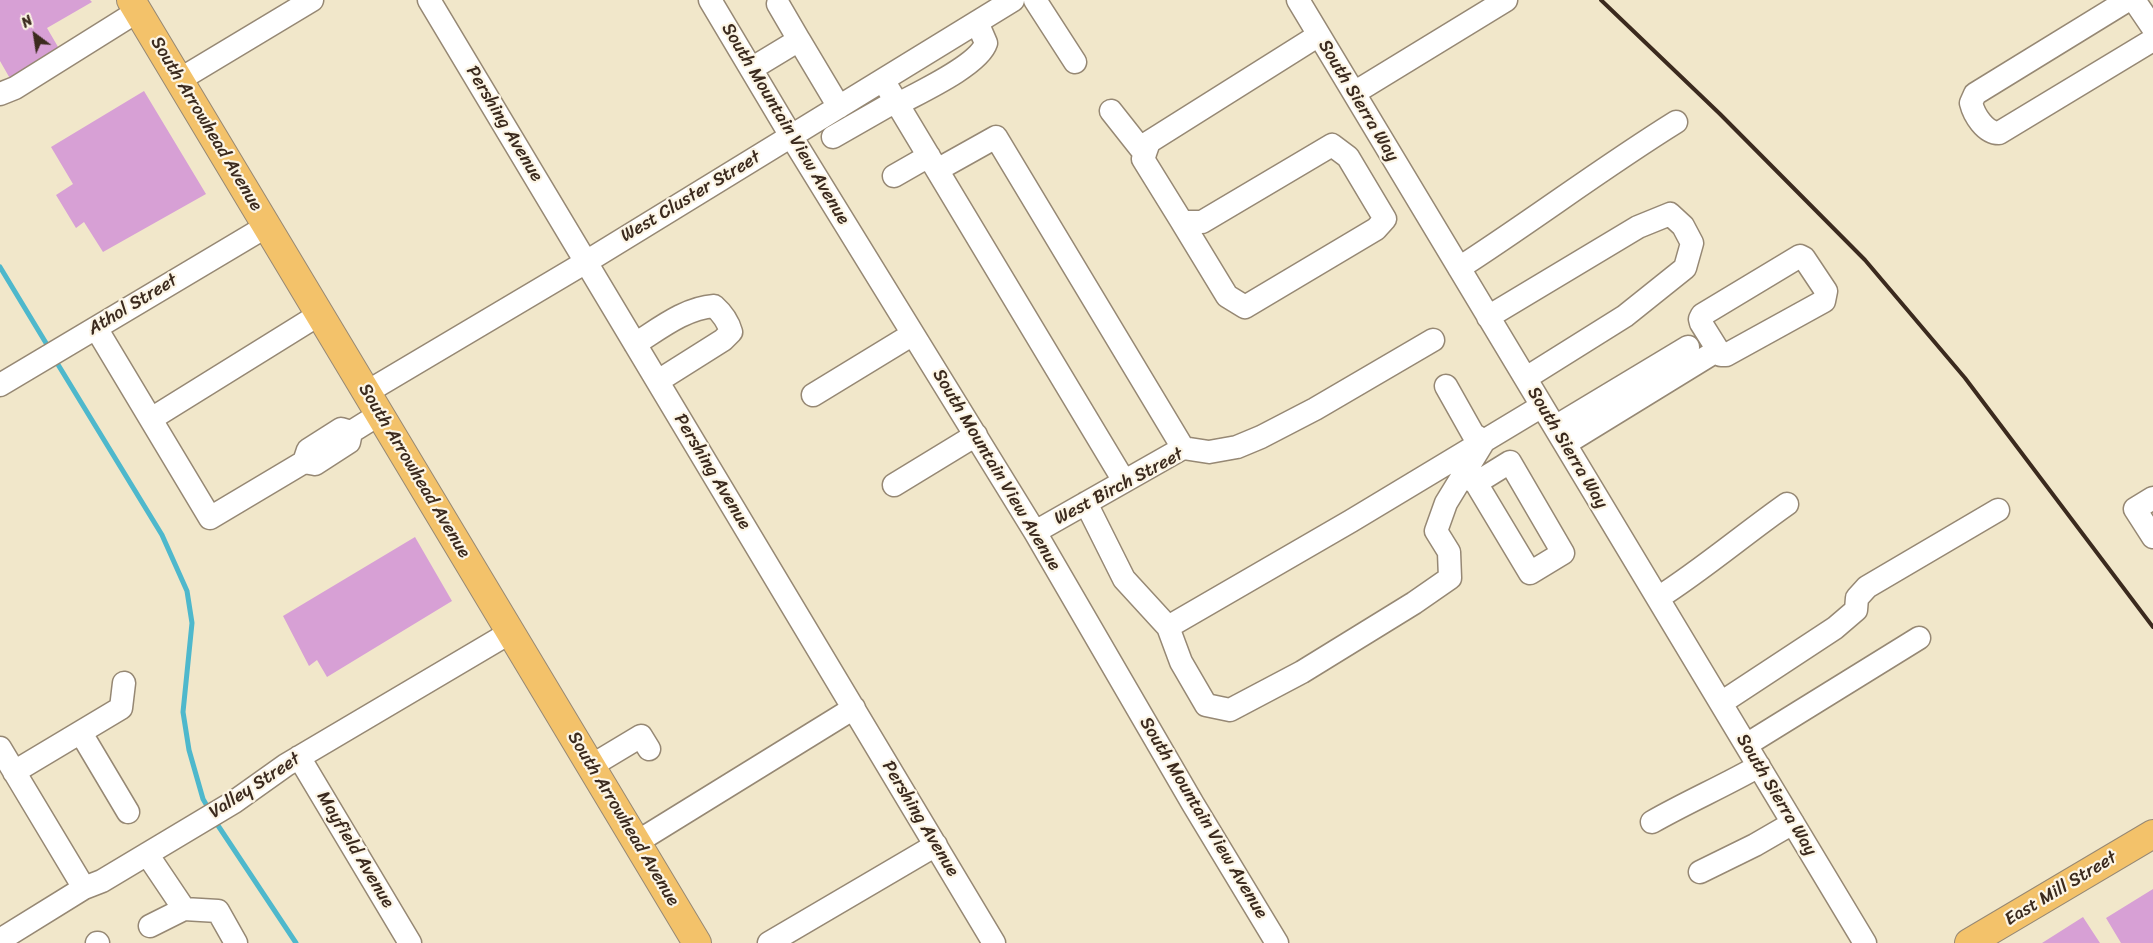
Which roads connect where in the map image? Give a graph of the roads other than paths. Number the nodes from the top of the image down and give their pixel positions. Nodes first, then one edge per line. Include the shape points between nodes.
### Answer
1 (312, 0) edge
2 (429, 0) edge
3 (710, 0) edge
4 (1035, 0) edge
5 (1298, 0) edge
6 (1506, 0) edge
7 (2128, 0) edge
8 (2134, 0) edge
9 (1001, 3) edge
10 (778, 4) dead end
11 (135, 6) edge
12 (977, 22) junction
13 (2152, 28) edge
14 (1319, 35) junction
15 (799, 40) junction
16 (1075, 62) dead end
17 (751, 69) junction
18 (179, 80) junction
19 (882, 80) junction
20 (1354, 93) junction
21 (0, 94) edge
22 (897, 103) junction
23 (839, 107) junction
24 (1111, 111) dead end
25 (1676, 122) dead end
26 (791, 136) junction
27 (834, 137) dead end
28 (1145, 154) junction
29 (933, 163) junction
30 (894, 176) dead end
31 (1182, 222) junction
32 (267, 226) junction
33 (586, 262) junction
34 (1459, 268) junction
35 (320, 314) junction
36 (1488, 317) junction
37 (96, 328) junction
38 (913, 334) junction
39 (1433, 340) dead end
40 (635, 344) junction
41 (1688, 347) dead end
42 (1718, 350) junction
43 (1526, 378) junction
44 (658, 381) junction
45 (0, 384) edge
46 (1446, 386) dead end
47 (813, 395) dead end
48 (374, 403) junction
49 (1542, 406) junction
50 (151, 419) junction
51 (1560, 435) junction
52 (976, 436) junction
53 (1484, 441) junction
54 (1183, 448) junction
55 (1470, 479) junction
56 (1124, 481) junction
57 (894, 485) dead end
58 (2153, 498) edge
59 (1086, 503) junction
60 (1787, 504) dead end
61 (1998, 510) dead end
62 (1035, 532) junction
63 (2153, 537) edge
64 (1658, 598) junction
65 (1168, 627) junction
66 (511, 632) junction
67 (1919, 638) dead end
68 (124, 683) dead end
69 (1721, 704) junction
70 (854, 708) junction
71 (81, 733) junction
72 (1746, 744) junction
73 (649, 749) dead end
74 (1, 751) edge
75 (299, 758) junction
76 (591, 766) junction
77 (1759, 766) junction
78 (14, 772) junction
79 (128, 812) dead end
80 (1652, 822) dead end
81 (1793, 822) junction
82 (2153, 834) edge
83 (636, 842) junction
84 (936, 845) junction
85 (147, 854) junction
86 (1700, 872) dead end
87 (84, 888) junction
88 (184, 909) junction
89 (150, 926) dead end
90 (0, 940) edge
91 (236, 943) edge
92 (410, 943) edge
93 (697, 943) edge
94 (769, 943) edge
95 (994, 943) edge
96 (1277, 943) edge
97 (1866, 943) edge
98 (1970, 943) edge

1 - 18 street
2 - 33 street, Pershing Avenue
3 - 17 street, South Mountain View Avenue
4 - 16 street
5 - 14 street, South Sierra Way
6 - 20 street
7 - 13 street via 1974,94 1971,103 1986,129 1998,133
8 - 13 street
9 - 12 street, West Cluster Street
10 - 15 street
11 - 18 main road, South Arrowhead Avenue
11 - 21 street via 15,88
12 - 19 street, West Cluster Street
12 - 22 street via 986,42 983,52 966,65
14 - 20 street, South Sierra Way
14 - 28 street via 1149,142
15 - 17 street
15 - 23 street
17 - 26 street, South Mountain View Avenue
18 - 32 main road, South Arrowhead Avenue
19 - 22 street
19 - 23 street, West Cluster Street
20 - 34 street, South Sierra Way
22 - 27 street
22 - 29 street
23 - 26 street, West Cluster Street
24 - 28 street
25 - 34 street
26 - 33 street, West Cluster Street
26 - 38 street, South Mountain View Avenue
28 - 31 street via 1143,158
29 - 30 street
29 - 54 street via 996,136
29 - 56 street
31 - 31 street via 1202,222 1332,145 1348,157 1384,219 1376,229 1245,308 1228,296
32 - 35 main road, South Arrowhead Avenue
32 - 37 street, Athol Street
33 - 40 street, Pershing Avenue
33 - 48 street, West Cluster Street
34 - 36 street, South Sierra Way
35 - 48 main road, South Arrowhead Avenue
35 - 50 street
36 - 43 street, South Sierra Way
36 - 43 street via 1638,228 1670,214 1683,226 1692,243 1686,268 1625,316
37 - 45 street, Athol Street
37 - 50 street
38 - 47 street
38 - 52 street, South Mountain View Avenue
39 - 54 street, West Birch Street via 1261,437 1237,447 1209,452
40 - 44 street, Pershing Avenue
40 - 44 street via 704,306 714,306 728,322 731,332 723,340
41 - 51 street
42 - 42 street via 1701,322 1702,315 1796,257 1804,258 1826,291 1824,301 1726,355 1721,355
42 - 51 street
43 - 49 street, South Sierra Way
44 - 70 street, Pershing Avenue
46 - 53 street via 1473,434
48 - 50 street, West Cluster Street via 352,432 341,429 308,450 304,462 210,518
48 - 66 main road, South Arrowhead Avenue
49 - 51 street, South Sierra Way
49 - 53 street
51 - 64 street, South Sierra Way
52 - 57 street
52 - 62 street, South Mountain View Avenue
53 - 55 street
53 - 65 street
54 - 56 street, West Birch Street
55 - 55 street via 1530,573 1563,553 1510,462
55 - 65 street via 1446,503 1436,531 1449,552 1450,578 1302,672 1230,710 1206,705 1182,662
56 - 59 street, West Birch Street
58 - 63 street via 2135,509
59 - 62 street, West Birch Street
59 - 65 street via 1124,579
60 - 64 street
61 - 69 street via 1867,587 1857,598 1856,610 1835,628
62 - 96 street, South Mountain View Avenue
64 - 69 street, South Sierra Way
66 - 75 street, Valley Street
66 - 76 main road, South Arrowhead Avenue
67 - 72 street
68 - 71 street via 120,708
69 - 72 street, South Sierra Way
70 - 83 street
70 - 84 street, Pershing Avenue
71 - 78 street
71 - 79 street
72 - 77 street, South Sierra Way
73 - 76 street via 640,736
74 - 78 street
75 - 85 street, Valley Street
75 - 92 street, Mayfield Avenue
76 - 83 main road, South Arrowhead Avenue
77 - 80 street
77 - 81 street, South Sierra Way
78 - 87 street
81 - 86 street
81 - 97 street, South Sierra Way
82 - 98 main road, East Mill Street
83 - 93 main road, South Arrowhead Avenue
84 - 94 street
84 - 95 street, Pershing Avenue
85 - 87 street, Valley Street
85 - 88 street
87 - 90 street, Valley Street
88 - 89 street
88 - 91 street via 218,911

